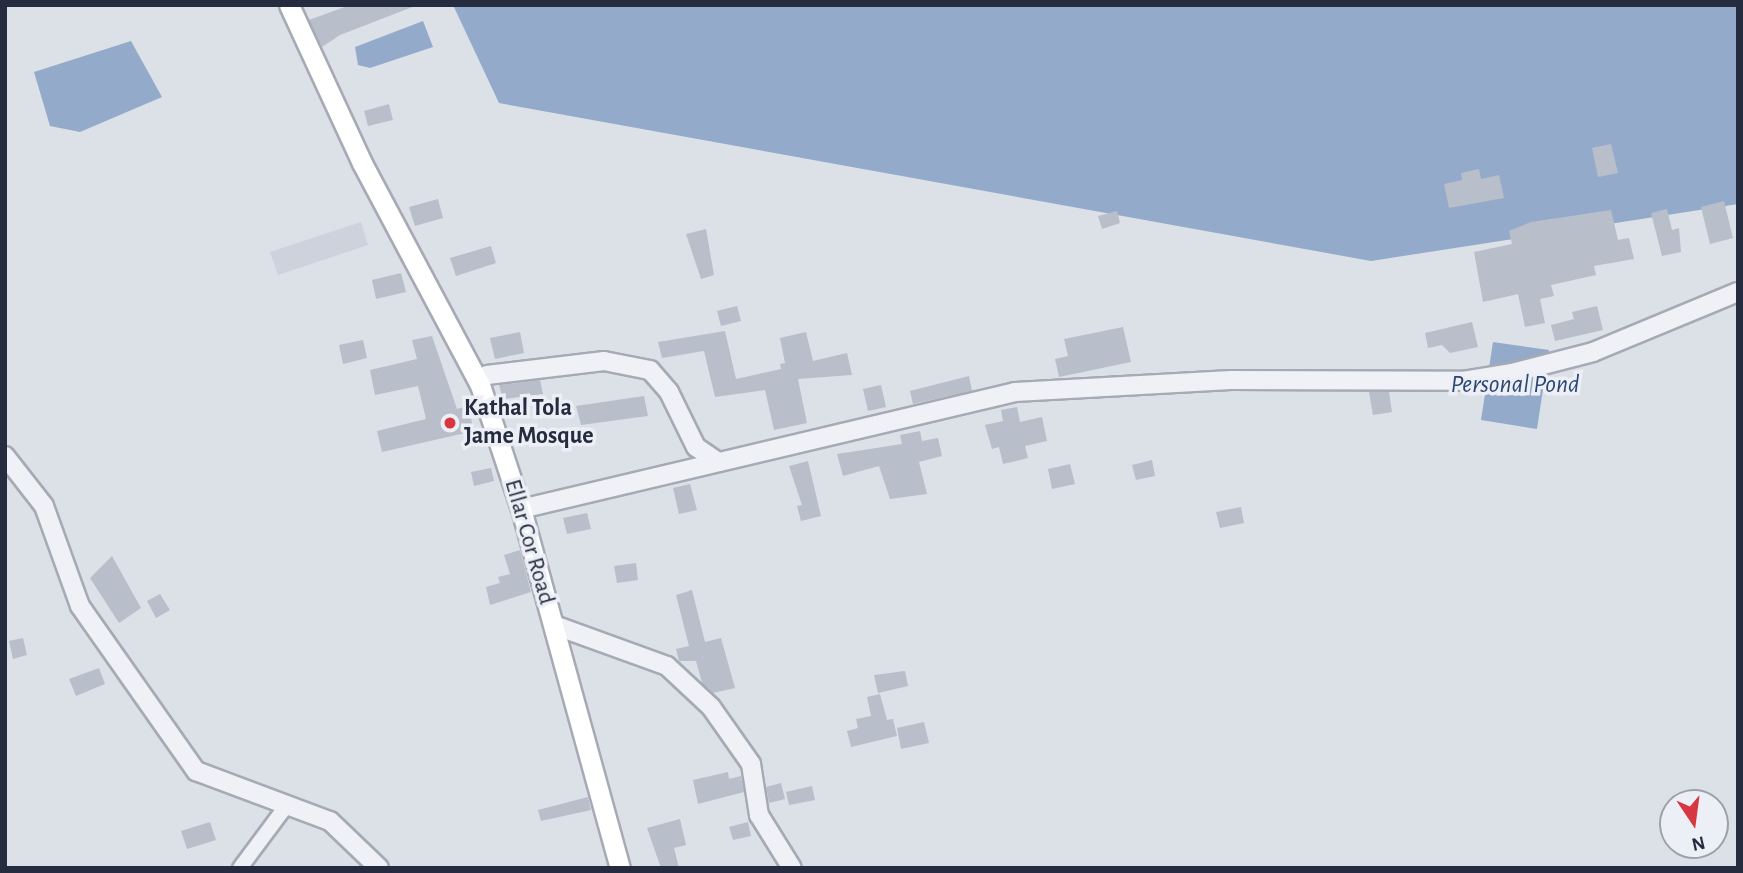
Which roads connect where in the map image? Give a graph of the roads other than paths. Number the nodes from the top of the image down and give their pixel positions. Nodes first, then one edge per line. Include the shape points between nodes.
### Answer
1 (289, 5) edge
2 (1738, 292) edge
3 (487, 375) dead end
4 (5, 456) edge
5 (718, 462) junction
6 (521, 509) junction
7 (554, 625) junction
8 (288, 805) junction
9 (240, 868) edge
10 (379, 868) edge
11 (620, 868) edge
12 (792, 868) edge

1 - 6 main road, Ellar Cor Road via 362,163 480,385
2 - 5 street via 1593,352 1511,373 1463,381 1231,380 1015,392
3 - 5 street via 604,360 650,370 669,391 696,447
4 - 8 street via 44,506 80,606 197,771
5 - 6 street
6 - 7 main road, Ellar Cor Road
7 - 11 main road, Ellar Cor Road
7 - 12 street via 667,666 711,707 751,764 759,815
8 - 9 street
8 - 10 street via 330,821

